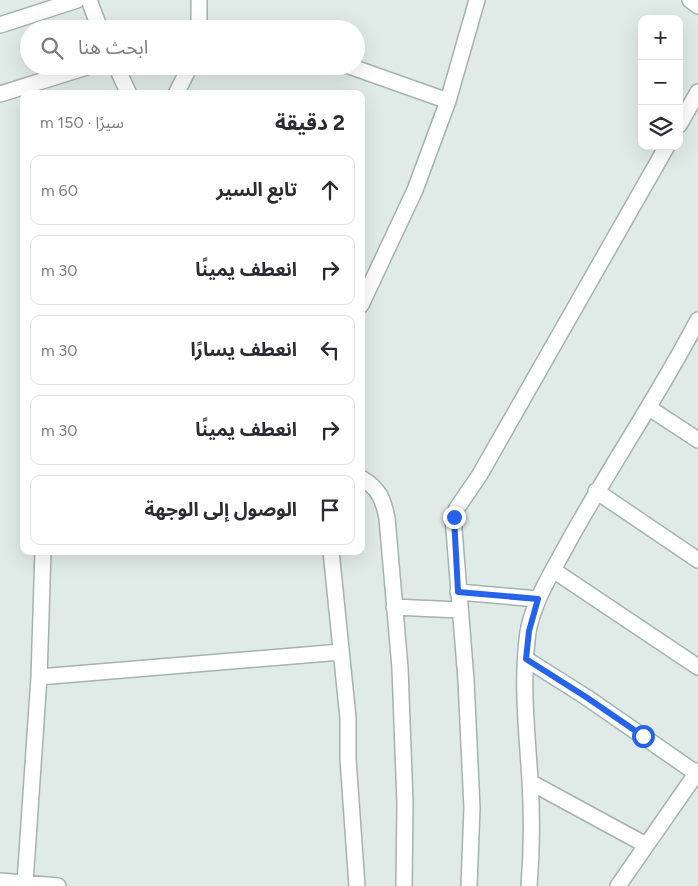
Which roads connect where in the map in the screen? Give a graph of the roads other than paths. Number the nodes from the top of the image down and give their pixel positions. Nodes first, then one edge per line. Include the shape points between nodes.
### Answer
1 (77, 0) edge
2 (89, 0) edge
3 (199, 0) edge
4 (477, 0) edge
5 (97, 20) edge
6 (199, 20) edge
7 (0, 25) edge
8 (365, 72) edge
9 (61, 75) edge
10 (120, 75) edge
11 (186, 75) edge
12 (128, 90) edge
13 (178, 90) edge
14 (698, 92) edge
15 (0, 94) edge
16 (448, 102) junction
17 (683, 118) edge
18 (665, 150) edge
19 (365, 296) edge
20 (698, 320) edge
21 (649, 408) junction
22 (698, 440) edge
23 (365, 480) edge
24 (596, 492) junction
25 (43, 555) edge
26 (331, 555) edge
27 (698, 560) edge
28 (553, 570) junction
29 (458, 592) junction
30 (538, 599) junction
31 (394, 607) junction
32 (459, 610) junction
33 (341, 652) junction
34 (526, 659) junction
35 (698, 667) edge
36 (39, 678) junction
37 (695, 779) edge
38 (530, 782) junction
39 (646, 845) junction
40 (0, 881) edge
41 (25, 883) junction
42 (58, 886) edge
43 (357, 886) edge
44 (404, 886) edge
45 (469, 886) edge
46 (529, 886) edge
47 (618, 886) edge

1 - 7 street
2 - 5 street
3 - 6 street
4 - 16 street
8 - 16 street
9 - 15 street
10 - 12 street
11 - 13 street
14 - 17 street
16 - 19 street via 415,190
18 - 29 street via 479,476 456,508
20 - 21 street
21 - 22 street
21 - 24 street
23 - 31 street via 374,485 382,498 387,518
24 - 27 street
24 - 28 street
25 - 36 street
26 - 33 street
28 - 30 street
28 - 35 street
29 - 30 street
29 - 32 street
30 - 34 street via 529,631
31 - 32 street
31 - 44 street via 400,668 405,803
32 - 45 street via 472,808
33 - 36 street
33 - 43 street
34 - 37 street via 586,697
34 - 38 street via 524,703
36 - 41 street
37 - 39 street
38 - 39 street
38 - 46 street
39 - 47 street
40 - 41 street
41 - 42 street

